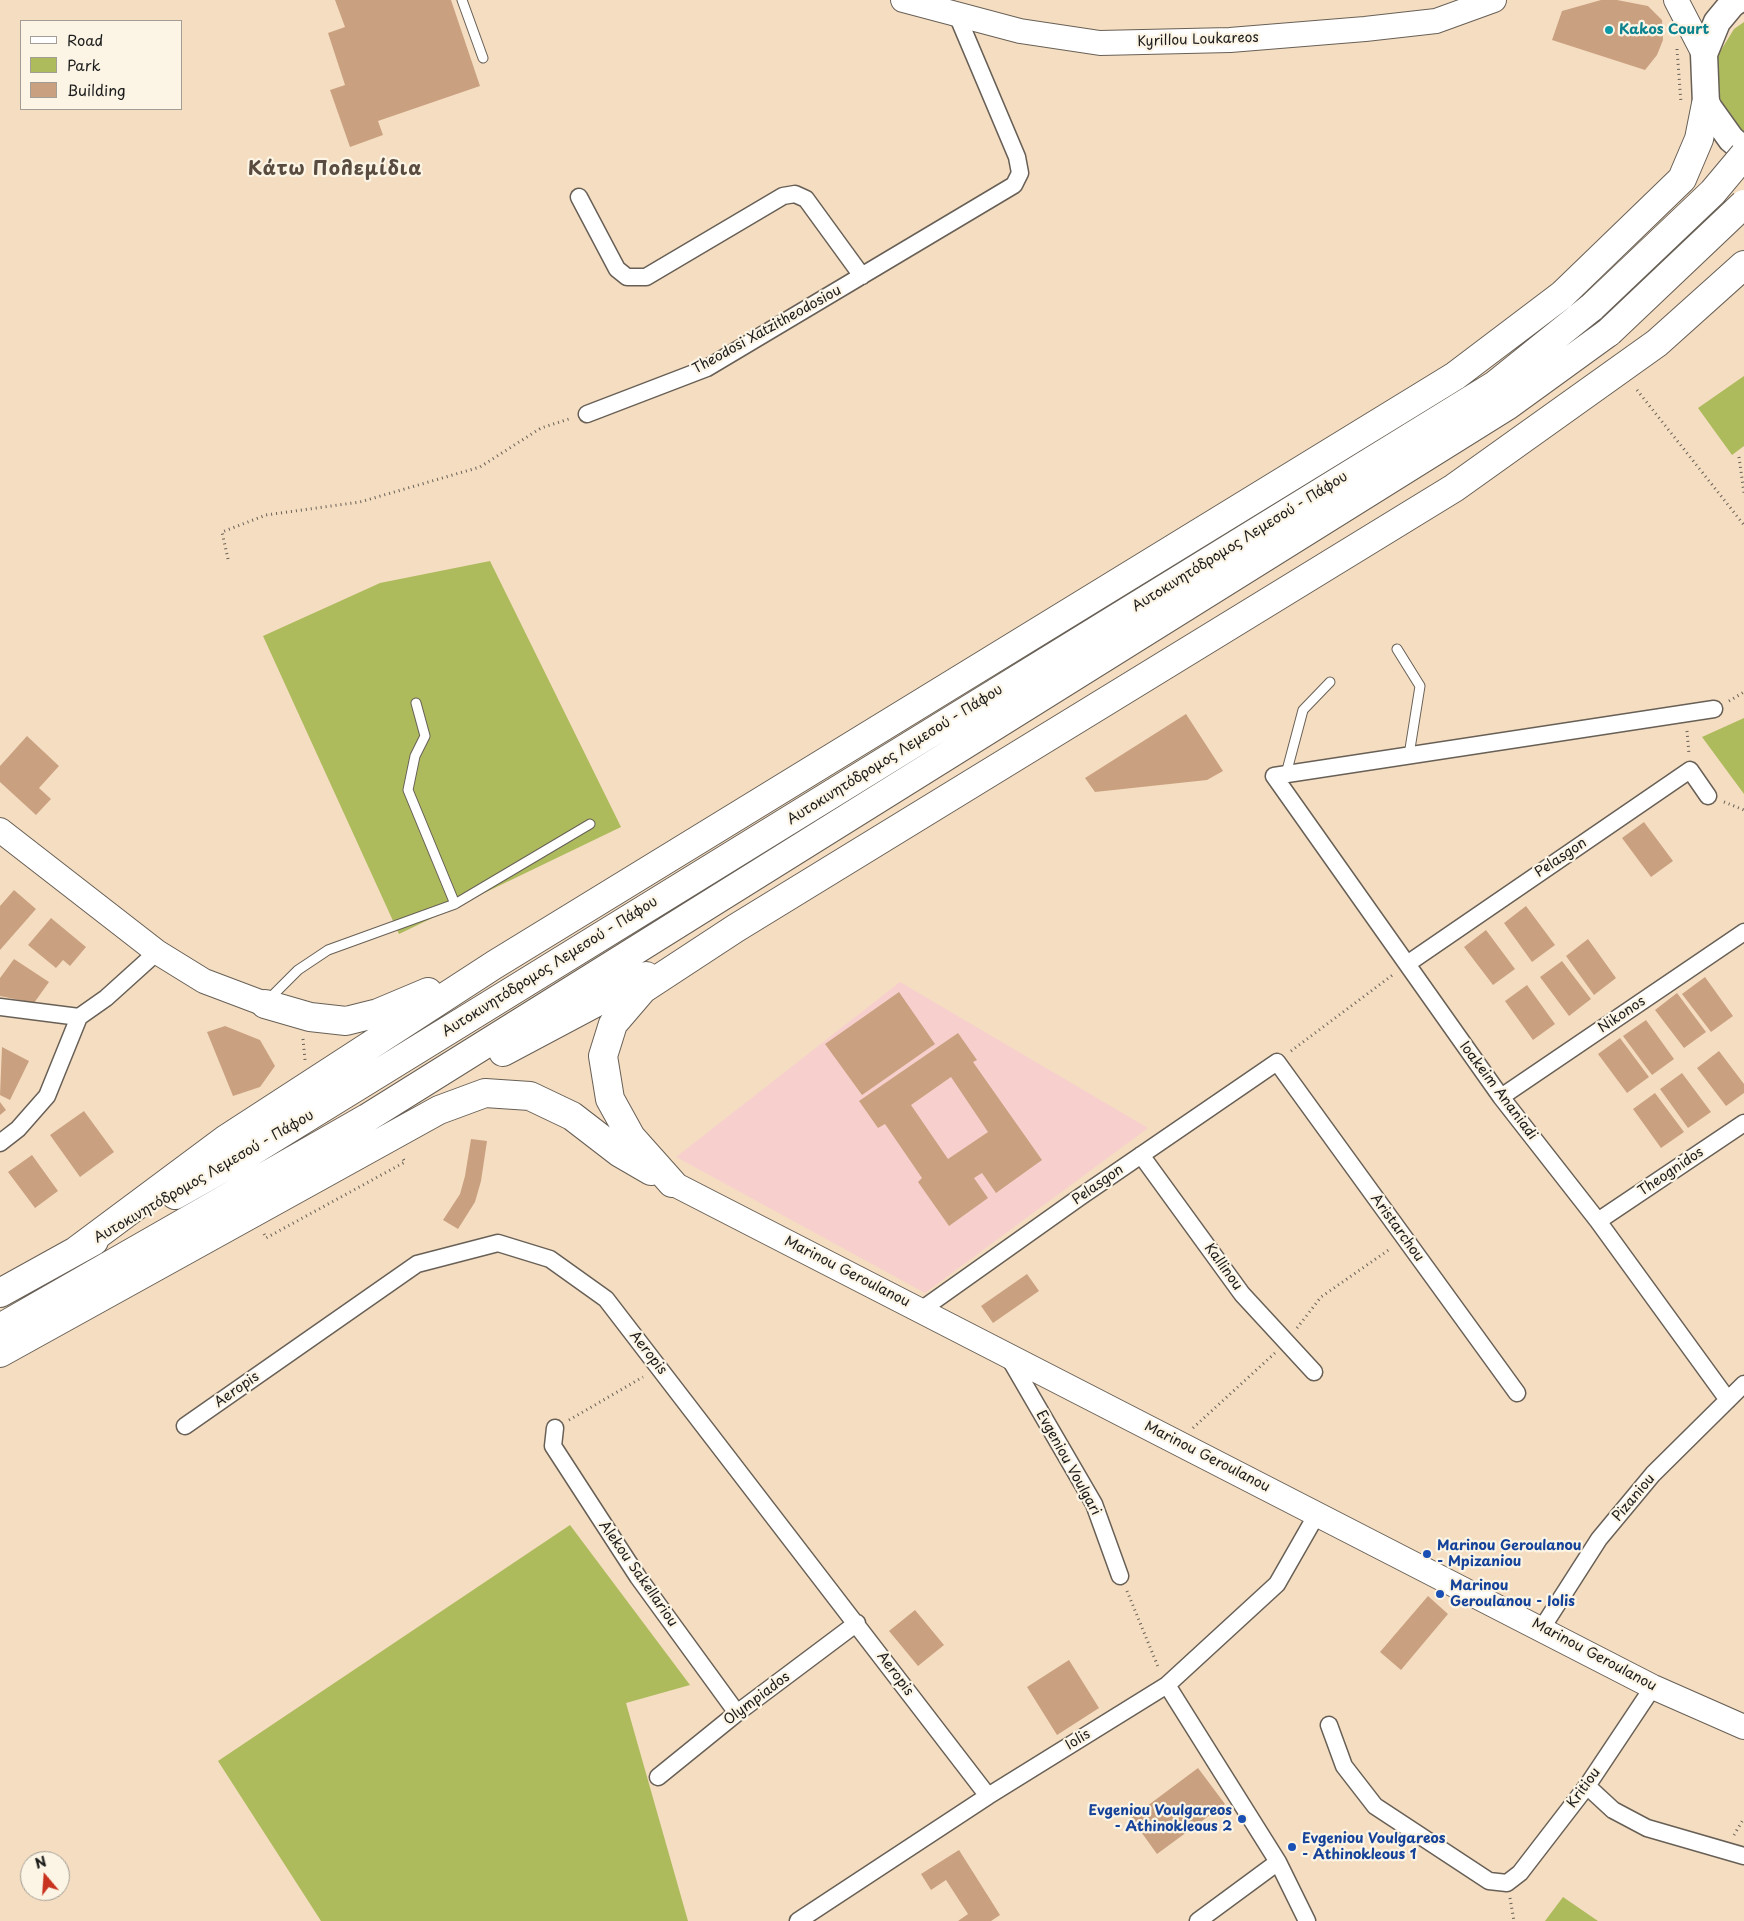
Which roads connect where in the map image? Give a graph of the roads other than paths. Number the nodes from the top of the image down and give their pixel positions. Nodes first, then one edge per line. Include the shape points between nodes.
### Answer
1 (462, 0) edge
2 (903, 0) edge
3 (1494, 0) edge
4 (1676, 0) edge
5 (1738, 0) edge
6 (957, 15) junction
7 (1704, 54) junction
8 (483, 58) dead end
9 (1693, 105) junction
10 (1744, 150) edge
11 (1744, 155) edge
12 (579, 197) dead end
13 (1744, 204) edge
14 (1744, 265) edge
15 (862, 276) junction
16 (587, 414) road end
17 (1397, 649) dead end
18 (1330, 682) dead end
19 (416, 703) dead end
20 (1714, 709) dead end
21 (1409, 756) junction
22 (1280, 775) junction
23 (1708, 796) dead end
24 (590, 824) dead end
25 (0, 830) edge
26 (455, 904) junction
27 (736, 928) junction
28 (1744, 932) edge
29 (157, 952) junction
30 (1406, 964) junction
31 (494, 965) junction
32 (264, 1004) junction
33 (0, 1007) edge
34 (79, 1017) junction
35 (1277, 1062) joint
36 (1501, 1097) junction
37 (367, 1118) junction
38 (1744, 1123) edge
39 (0, 1143) edge
40 (1141, 1155) junction
41 (672, 1183) junction
42 (1598, 1221) junction
43 (77, 1250) junction
44 (0, 1292) edge
45 (921, 1310) junction
46 (0, 1328) edge
47 (0, 1353) edge
48 (1006, 1354) junction
49 (1314, 1372) dead end
50 (1744, 1384) edge
51 (1517, 1393) dead end
52 (1728, 1400) junction
53 (185, 1426) dead end
54 (555, 1428) road end
55 (1317, 1514) junction
56 (1120, 1576) road end
57 (857, 1624) junction
58 (1542, 1628) junction
59 (1166, 1685) junction
60 (1653, 1687) junction
61 (738, 1713) junction
62 (1329, 1725) dead end
63 (1744, 1726) edge
64 (658, 1777) dead end
65 (1588, 1786) junction
66 (988, 1796) junction
67 (1744, 1856) edge
68 (1278, 1862) junction
69 (798, 1921) edge
70 (1198, 1921) edge
71 (1307, 1921) edge

1 - 8 lane
2 - 6 street, Kyrillou Loukareos
3 - 6 street, Kyrillou Loukareos via 1436,21 1230,40 1100,43 1020,31
4 - 7 street
5 - 7 main road via 1717,22
6 - 15 street, Theodosi Xatzitheodosiou via 1017,157 1020,173 1014,185
7 - 9 main road
9 - 10 main road
9 - 31 highway via 1699,139 1682,179 1562,296 1455,376
11 - 43 highway, Αυτοκινητόδρομος Λεμεσού - Πάφου, bridge via 1712,192 1592,307 1495,385 246,1155
12 - 15 street via 618,269 627,278 646,277 783,196 795,194 806,199
13 - 37 highway, Αυτοκινητόδρομος Λεμεσού - Πάφου, bridge via 1609,332 1507,406
14 - 27 highway via 1657,343 1454,488
15 - 16 street, Theodosi Xatzitheodosiou via 707,368
17 - 21 lane via 1420,686
18 - 22 lane via 1303,710
19 - 26 lane via 425,736 415,756 408,790
20 - 21 street
21 - 22 street
22 - 30 street, Ioakeim Ananiadi
23 - 30 street, Pelasgon via 1690,770
24 - 26 lane
25 - 29 street
26 - 32 lane via 328,950 298,970
27 - 37 highway via 525,1041
27 - 41 highway via 642,989 613,1024 602,1056 610,1099 631,1137
28 - 36 street, Nikonos
29 - 32 street via 204,981
29 - 34 street via 106,998
30 - 36 street, Ioakeim Ananiadi
31 - 32 highway via 378,1014 346,1021 310,1018
31 - 43 highway via 226,1139
33 - 34 street
34 - 39 street via 47,1096 18,1130
35 - 40 street, Pelasgon
35 - 51 street, Aristarchou
36 - 42 street, Ioakeim Ananiadi
37 - 46 highway, Αυτοκινητόδρομος Λεμεσού - Πάφου
38 - 42 street, Theognidos
40 - 45 street, Pelasgon
40 - 49 street, Kallinou via 1242,1294
41 - 45 street, Marinou Geroulanou
41 - 47 highway via 620,1153 564,1112 530,1096 485,1093 439,1110
42 - 52 street, Ioakeim Ananiadi
43 - 44 highway, Αυτοκινητόδρομος Λεμεσού - Πάφου
45 - 48 street, Marinou Geroulanou
48 - 55 street, Marinou Geroulanou
48 - 56 street, Evgeniou Voulgari via 1094,1504
50 - 52 street, Pizaniou
52 - 58 street, Pizaniou via 1653,1474 1599,1539
53 - 57 street, Aeropis via 417,1264 498,1243 550,1259 606,1299
54 - 61 street, Alekou Sakellariou via 553,1446 638,1577
55 - 58 street, Marinou Geroulanou
55 - 59 street, Iolis via 1277,1584
57 - 61 street, Olympiados
57 - 66 street, Aeropis
58 - 60 street, Marinou Geroulanou
59 - 66 street, Iolis
59 - 68 street
60 - 63 street, Marinou Geroulanou
60 - 65 street, Kritiou
61 - 64 street, Olympiados
62 - 65 street, Kritiou via 1344,1766 1375,1806 1490,1881 1507,1883 1520,1873
65 - 67 street via 1613,1810 1647,1828
66 - 69 street, Iolis
68 - 70 street
68 - 71 street

